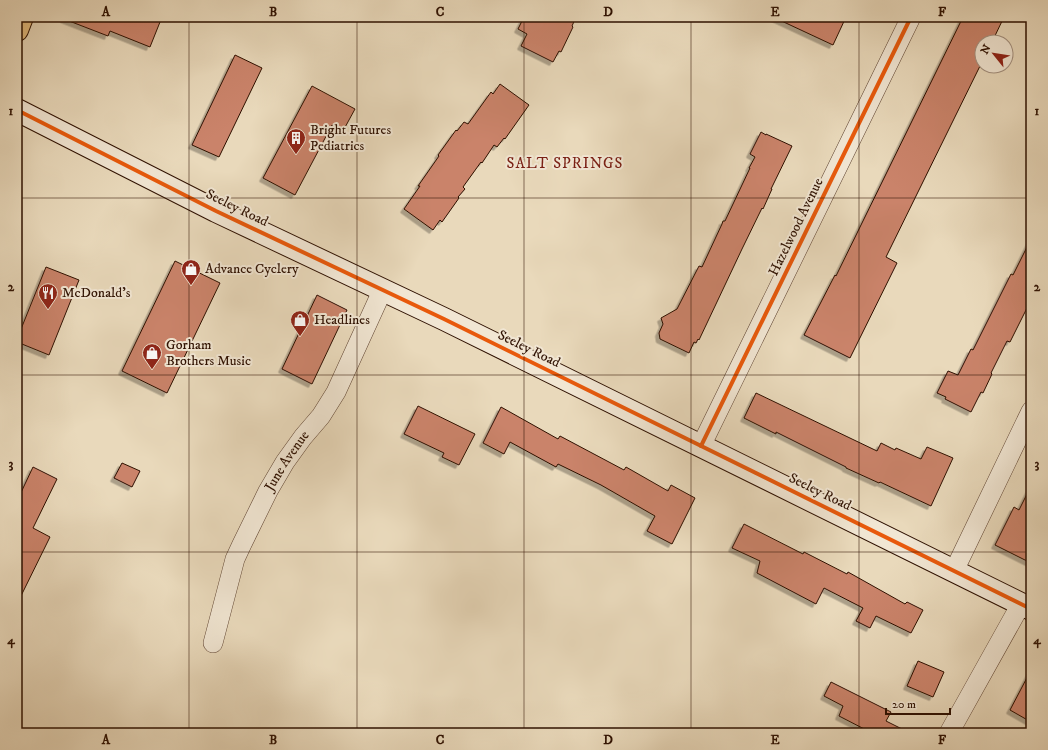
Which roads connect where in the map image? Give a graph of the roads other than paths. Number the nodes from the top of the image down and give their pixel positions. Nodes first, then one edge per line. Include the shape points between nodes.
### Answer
1 (22, 17) edge
2 (910, 17) edge
3 (17, 30) edge
4 (17, 110) edge
5 (383, 289) junction
6 (1031, 411) edge
7 (701, 446) junction
8 (954, 571) junction
9 (1026, 607) edge
10 (213, 643) dead end
11 (949, 733) edge

1 - 3 main road
2 - 7 street, Hazelwood Avenue
4 - 5 street, Seeley Road via 216,211
5 - 7 street, Seeley Road
5 - 10 street, June Avenue via 336,392 321,416 285,462 242,544
6 - 8 street
7 - 8 street, Seeley Road
8 - 9 street, Seeley Road
9 - 11 street

